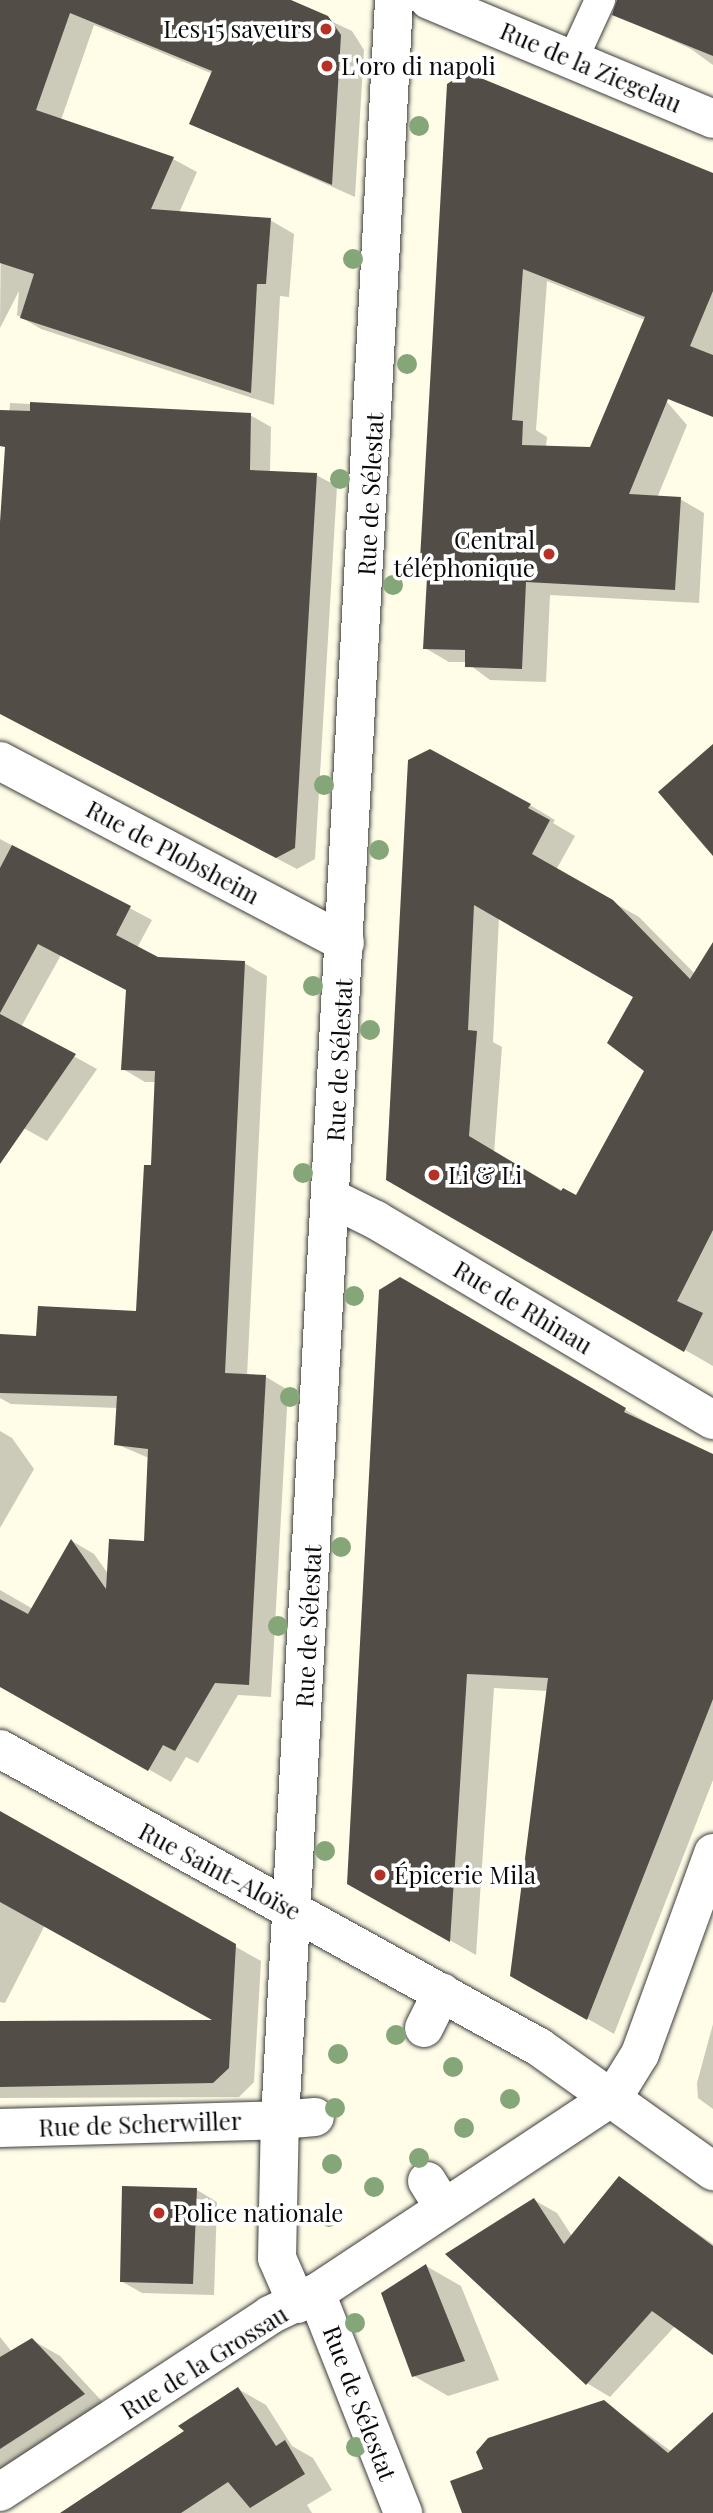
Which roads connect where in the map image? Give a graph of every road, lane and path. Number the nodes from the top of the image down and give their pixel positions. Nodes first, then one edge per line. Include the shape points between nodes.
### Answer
1 (394, 0) edge
2 (429, 0) edge
3 (600, 0) edge
4 (573, 59) junction
5 (713, 119) edge
6 (0, 761) edge
7 (345, 943) junction
8 (331, 1198) junction
9 (713, 1420) edge
10 (0, 1749) edge
11 (713, 1853) edge
12 (294, 1911) junction
13 (442, 1992) junction
14 (424, 2028) dead end
15 (614, 2096) junction
16 (298, 2119) junction
17 (0, 2129) edge
18 (713, 2171) edge
19 (307, 2299) junction
20 (0, 2493) edge
21 (403, 2513) edge

1 - 7 street, Rue de Sélestat
2 - 4 street, Rue de la Ziegelau
3 - 4 lane
4 - 5 street, Rue de la Ziegelau
6 - 7 street, Rue de Plobsheim
7 - 8 street, Rue de Sélestat
8 - 9 street, Rue de Rhinau via 376,1220
8 - 12 street, Rue de Sélestat
10 - 12 street, Rue Saint-Aloïse
11 - 15 street, Rue de la Grossau via 640,2054
12 - 13 street, Rue Saint-Aloïse
12 - 16 street, Rue de Sélestat
13 - 14 street
13 - 15 street, Rue Saint-Aloïse
15 - 18 street, Rue Saint-Aloïse
15 - 19 street, Rue de la Grossau via 435,2194
16 - 17 street, Rue de Scherwiller
16 - 19 street, Rue de Sélestat via 277,2258
19 - 20 street, Rue de la Grossau via 270,2315
19 - 21 street, Rue de Sélestat

